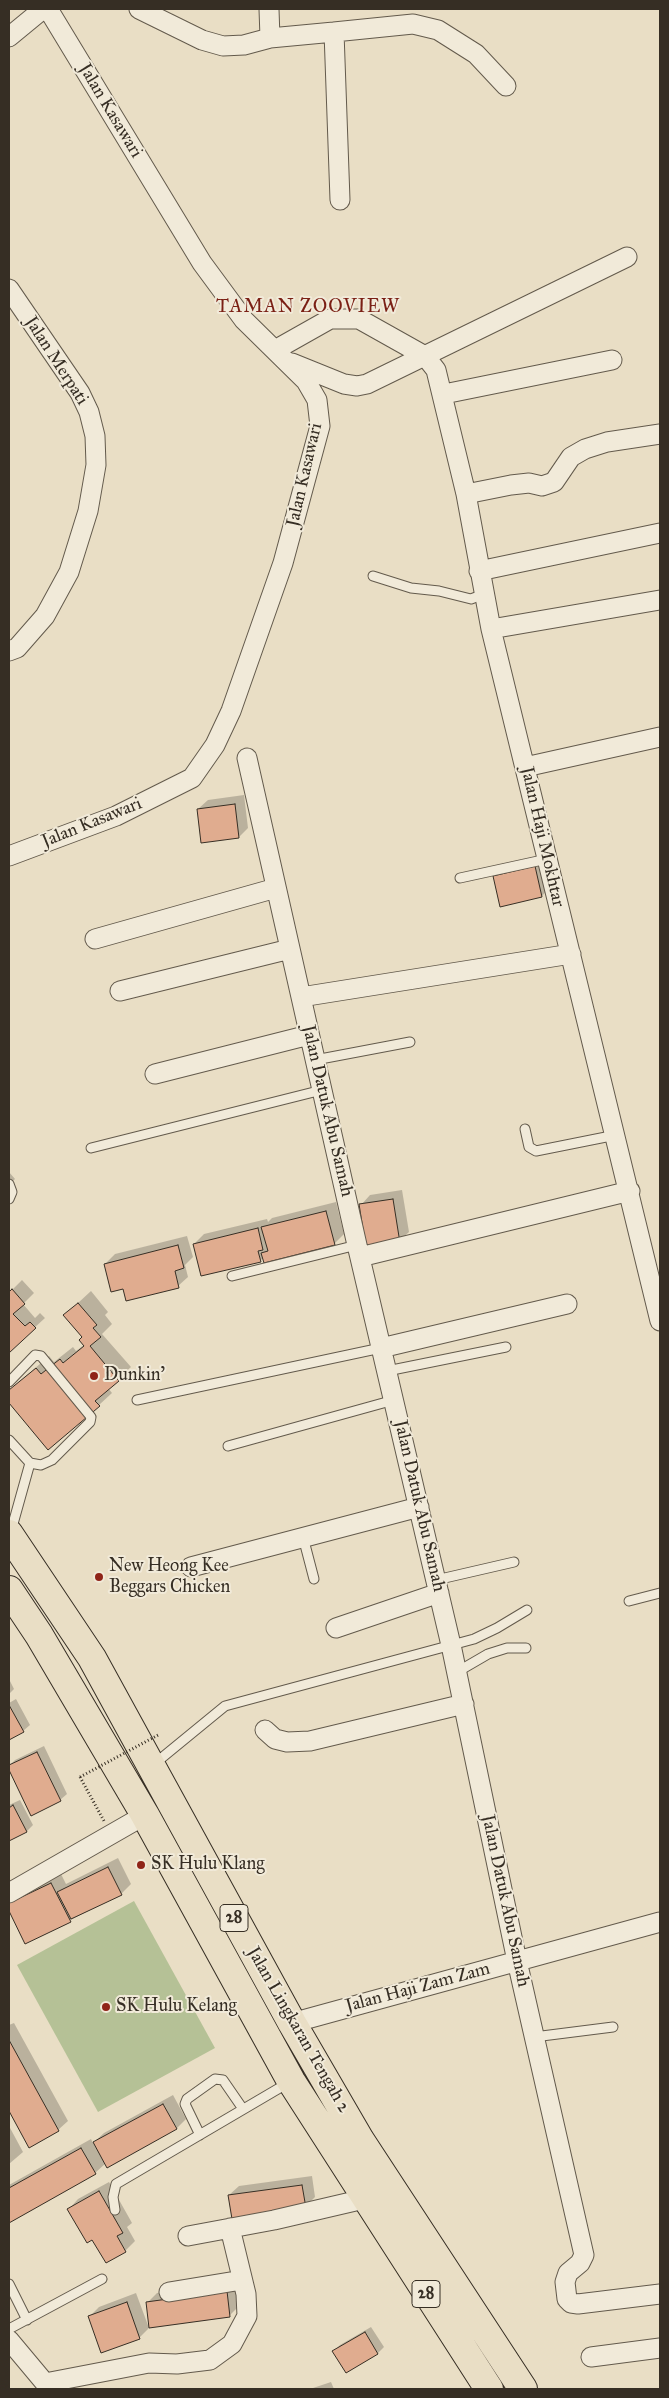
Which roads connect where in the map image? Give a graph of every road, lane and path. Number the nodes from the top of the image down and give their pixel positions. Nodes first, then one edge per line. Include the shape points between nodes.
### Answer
1 (43, 9) edge
2 (48, 9) edge
3 (139, 9) edge
4 (269, 9) edge
5 (334, 32) junction
6 (9, 37) edge
7 (270, 38) junction
8 (506, 86) dead end
9 (340, 200) dead end
10 (627, 257) dead end
11 (9, 290) edge
12 (281, 356) junction
13 (425, 356) junction
14 (612, 360) dead end
15 (444, 394) junction
16 (660, 434) edge
17 (466, 494) junction
18 (660, 533) edge
19 (479, 571) junction
20 (373, 576) dead end
21 (484, 594) junction
22 (660, 600) edge
23 (491, 629) junction
24 (9, 651) edge
25 (660, 737) edge
26 (247, 758) dead end
27 (525, 767) junction
28 (9, 856) edge
29 (547, 859) junction
30 (460, 878) dead end
31 (276, 888) junction
32 (95, 939) dead end
33 (290, 949) junction
34 (571, 954) junction
35 (120, 991) dead end
36 (301, 996) junction
37 (309, 1035) junction
38 (410, 1042) dead end
39 (315, 1060) junction
40 (155, 1074) dead end
41 (322, 1090) junction
42 (524, 1129) dead end
43 (616, 1134) junction
44 (91, 1148) dead end
45 (9, 1184) edge
46 (630, 1191) junction
47 (9, 1199) edge
48 (358, 1251) junction
49 (232, 1276) dead end
50 (568, 1304) dead end
51 (660, 1321) edge
52 (506, 1347) dead end
53 (381, 1348) junction
54 (387, 1371) junction
55 (9, 1382) edge
56 (137, 1400) dead end
57 (394, 1400) junction
58 (9, 1440) edge
59 (228, 1446) dead end
60 (30, 1463) junction
61 (419, 1507) junction
62 (9, 1534) edge
63 (304, 1537) junction
64 (514, 1562) dead end
65 (190, 1566) dead end
66 (314, 1579) dead end
67 (437, 1586) junction
68 (9, 1590) edge
69 (660, 1593) edge
70 (629, 1601) dead end
71 (527, 1610) dead end
72 (336, 1628) dead end
73 (451, 1645) junction
74 (526, 1648) dead end
75 (457, 1672) junction
76 (464, 1704) junction
77 (265, 1730) dead end
78 (160, 1734) dead end
79 (151, 1767) junction
80 (100, 1813) dead end
81 (145, 1815) junction
82 (9, 1893) edge
83 (660, 1922) edge
84 (517, 1961) junction
85 (292, 2023) junction
86 (613, 2027) dead end
87 (534, 2037) junction
88 (291, 2081) junction
89 (243, 2109) junction
90 (200, 2134) junction
91 (364, 2199) junction
92 (115, 2210) dead end
93 (230, 2228) junction
94 (188, 2236) dead end
95 (102, 2279) dead end
96 (242, 2280) junction
97 (9, 2284) edge
98 (169, 2292) dead end
99 (660, 2294) edge
100 (27, 2320) junction
101 (9, 2329) edge
102 (9, 2340) edge
103 (660, 2348) edge
104 (591, 2357) dead end
105 (47, 2386) edge
106 (484, 2388) edge
107 (524, 2389) edge

1 - 6 street
2 - 12 street, Jalan Kasawari via 202,263 244,320
3 - 7 street via 193,36 223,46 244,45
4 - 7 street
5 - 7 street
5 - 8 street via 413,24 438,30 476,54
5 - 9 street
10 - 13 street
11 - 24 street, Jalan Merpati via 80,393 95,436 96,464 88,511 69,572 45,616 18,648
12 - 13 street via 344,384 357,386
12 - 13 street via 330,319 359,319
12 - 28 street, Jalan Kasawari via 306,381 317,400 320,426 283,563 231,711 215,745 192,778 116,816
13 - 15 street, Jalan Haji Mokhtar via 436,370
14 - 15 street
15 - 17 street, Jalan Haji Mokhtar
16 - 17 street via 607,442 585,449 571,457 554,482 542,486 529,483
17 - 19 street, Jalan Haji Mokhtar
18 - 19 street
19 - 21 street, Jalan Haji Mokhtar
20 - 21 lane via 411,588 471,599
21 - 23 street, Jalan Haji Mokhtar
22 - 23 street
23 - 27 street, Jalan Haji Mokhtar
25 - 27 street
26 - 31 street, Jalan Datuk Abu Samah
27 - 29 street, Jalan Haji Mokhtar
29 - 30 lane
29 - 34 street, Jalan Haji Mokhtar
31 - 32 street
31 - 33 street, Jalan Datuk Abu Samah
33 - 35 street
33 - 36 street, Jalan Datuk Abu Samah
34 - 36 street
34 - 43 street, Jalan Haji Mokhtar
36 - 37 street, Jalan Datuk Abu Samah
37 - 39 street, Jalan Datuk Abu Samah
37 - 40 street
38 - 39 lane
39 - 41 street, Jalan Datuk Abu Samah
41 - 44 lane
41 - 48 street, Jalan Datuk Abu Samah
42 - 43 lane via 529,1147 536,1151
43 - 46 street, Jalan Haji Mokhtar
45 - 47 lane via 12,1192
46 - 48 street
46 - 51 street, Jalan Haji Mokhtar
48 - 49 lane
48 - 53 street, Jalan Datuk Abu Samah
50 - 53 street
52 - 54 lane
53 - 54 street, Jalan Datuk Abu Samah
53 - 56 lane
54 - 57 street, Jalan Datuk Abu Samah
55 - 60 lane via 35,1355 42,1356 91,1417 90,1422 52,1460 41,1465
57 - 59 lane
57 - 61 street, Jalan Datuk Abu Samah
58 - 60 lane
60 - 62 lane
61 - 63 street
61 - 67 street, Jalan Datuk Abu Samah
62 - 79 highway, Jalan Lingkaran Tengah 2 / 28 via 92,1658
63 - 65 street
63 - 66 lane
64 - 67 lane
67 - 72 street
67 - 73 street, Jalan Datuk Abu Samah
68 - 81 highway, Jalan Lingkaran Tengah 2 / 28
69 - 70 lane
71 - 73 lane via 490,1632
73 - 75 street, Jalan Datuk Abu Samah
73 - 79 lane via 225,1706
74 - 75 lane via 507,1648 488,1654
75 - 76 street, Jalan Datuk Abu Samah
76 - 77 street via 310,1741 287,1742 275,1739
76 - 84 street, Jalan Datuk Abu Samah
78 - 80 path, bridge via 80,1777
79 - 85 highway, Jalan Lingkaran Tengah 2 / 28
81 - 82 street
81 - 88 highway, Jalan Lingkaran Tengah 2 / 28
83 - 84 street, Jalan Haji Zam Zam
84 - 85 street, Jalan Haji Zam Zam
84 - 87 street, Jalan Datuk Abu Samah
85 - 107 highway, Jalan Lingkaran Tengah 2 / 28 via 365,2148
86 - 87 lane
87 - 99 street, Jalan Datuk Abu Samah via 584,2255 568,2273 565,2282 567,2299 571,2303
88 - 89 lane
88 - 91 highway, Jalan Lingkaran Tengah 2 / 28
89 - 90 lane
89 - 90 lane via 223,2080 215,2080 187,2099 186,2104
90 - 92 lane via 116,2184
91 - 93 street
91 - 106 highway, Jalan Lingkaran Tengah 2 / 28
93 - 94 street
93 - 96 street
95 - 100 lane
96 - 98 street
96 - 105 street via 247,2316 232,2344 210,2360 149,2364
97 - 100 lane
100 - 101 lane
102 - 105 street
103 - 104 street

